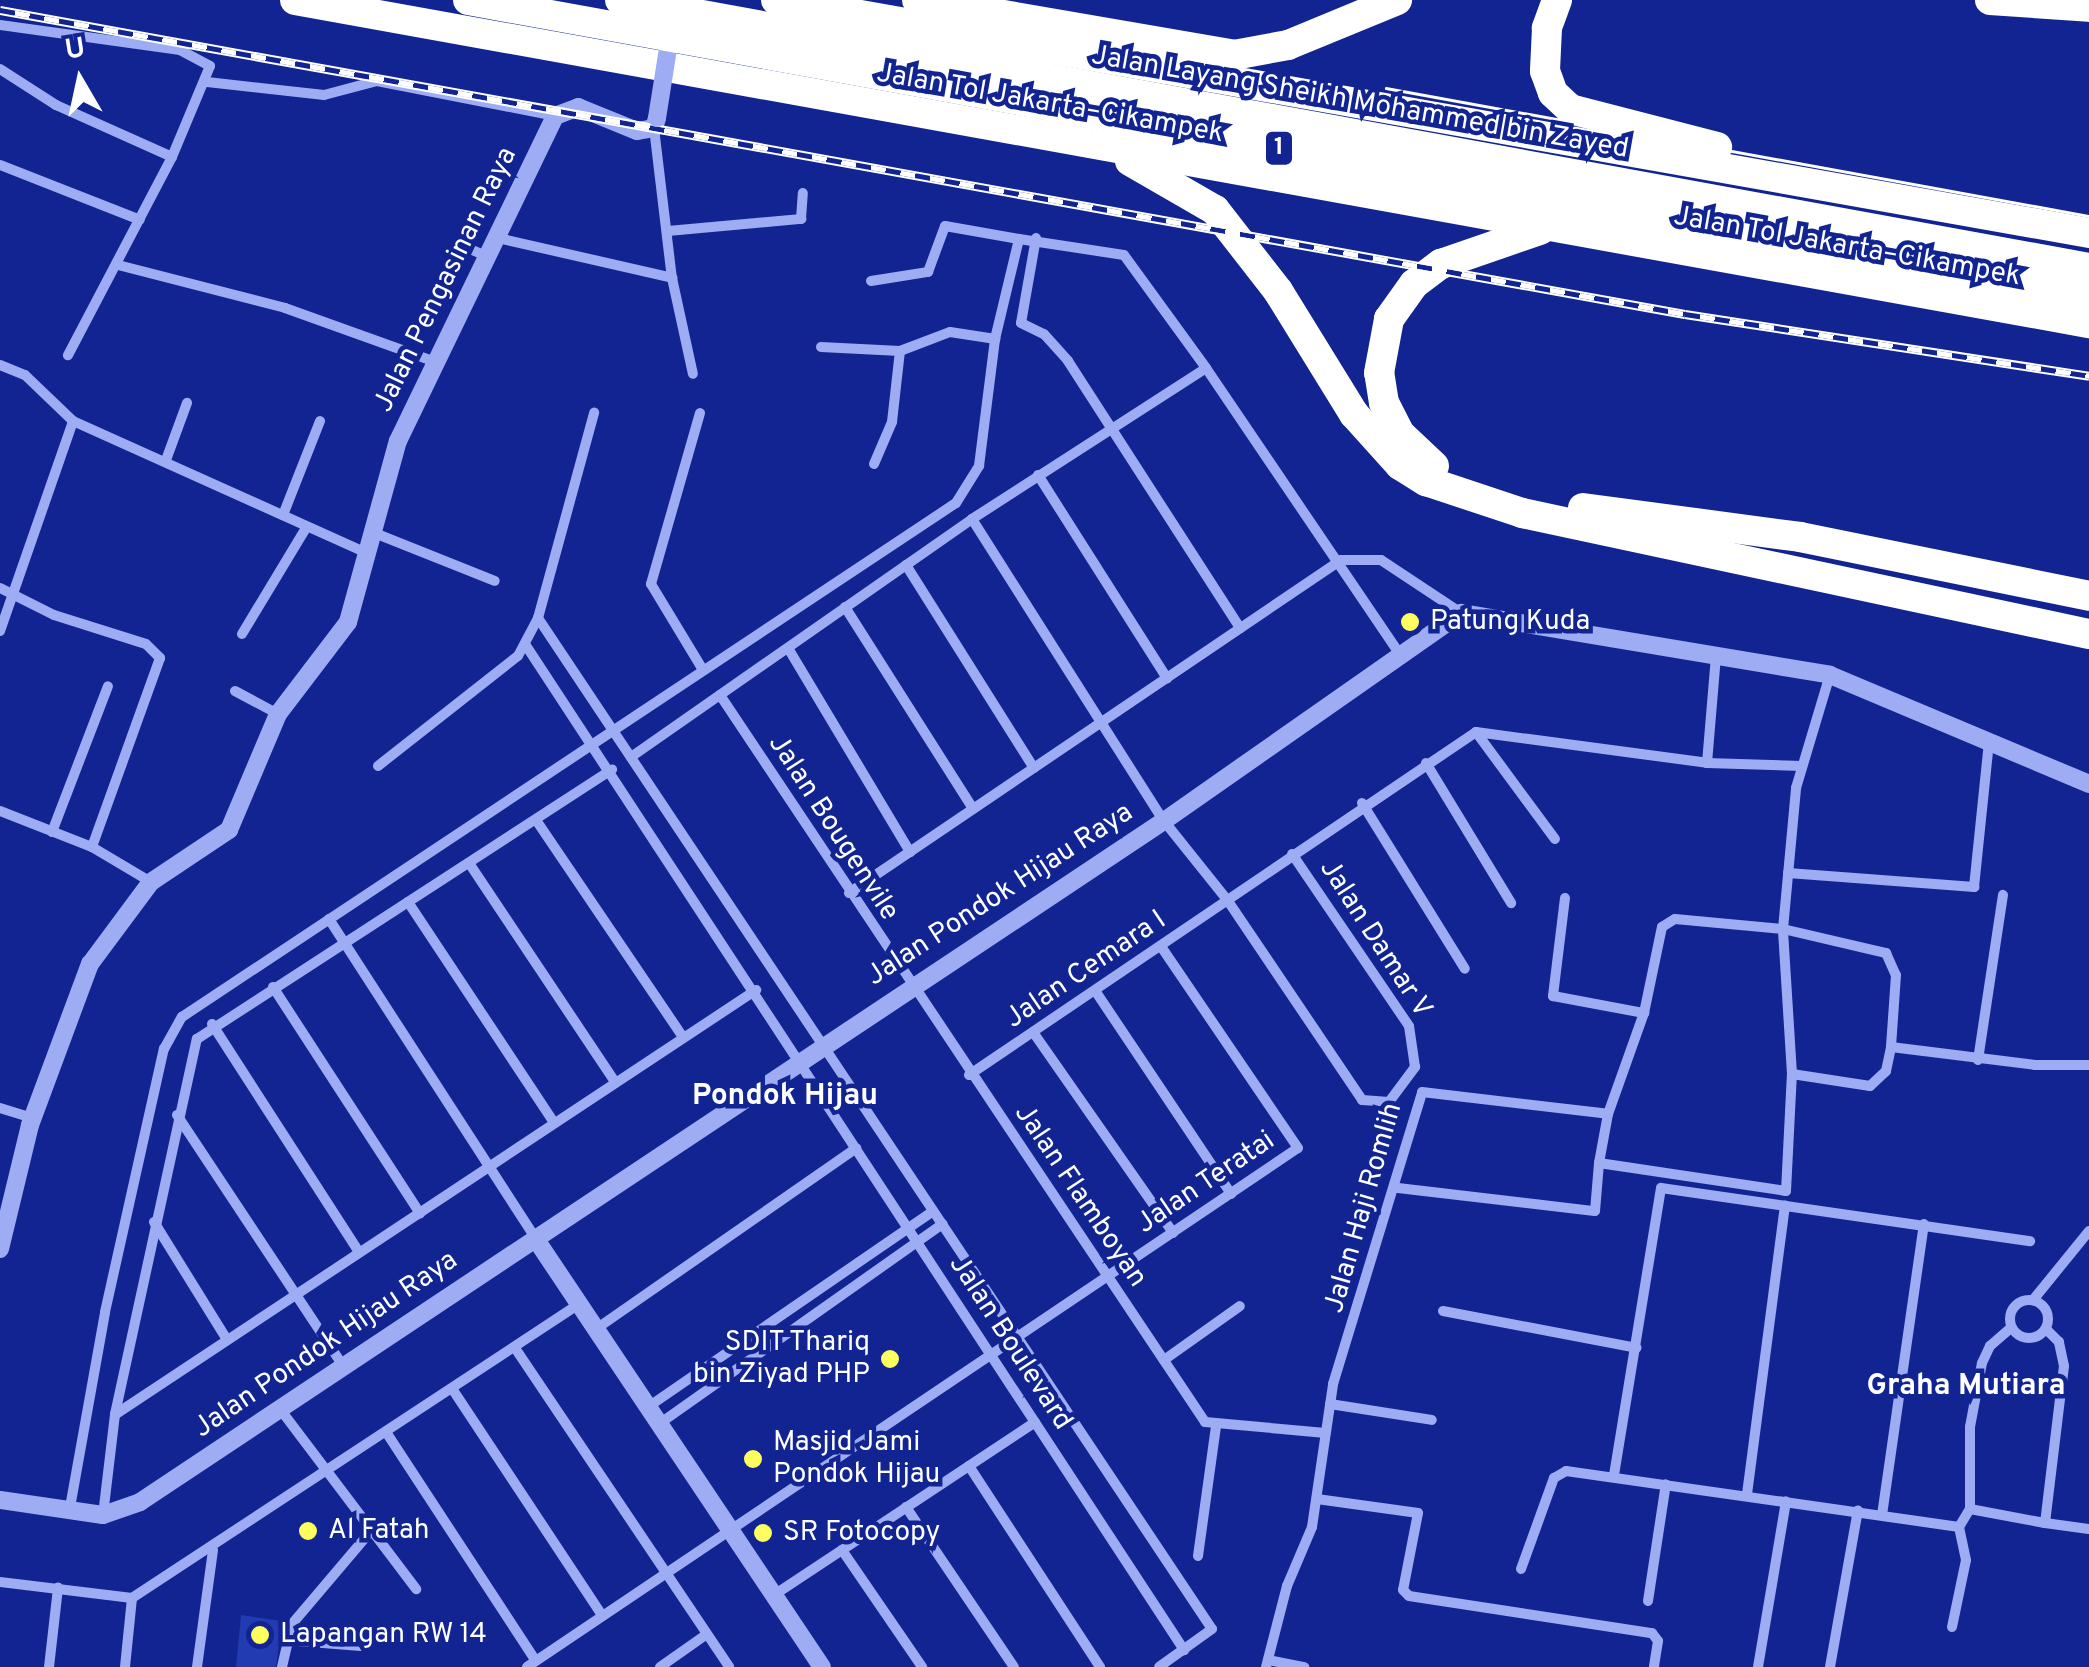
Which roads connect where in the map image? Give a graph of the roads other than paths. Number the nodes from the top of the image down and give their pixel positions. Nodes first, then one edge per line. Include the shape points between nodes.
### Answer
1 (294, 0) edge
2 (468, 0) edge
3 (620, 0) edge
4 (676, 0) edge
5 (776, 0) edge
6 (917, 0) edge
7 (1398, 0) edge
8 (1557, 0) edge
9 (1990, 0) edge
10 (2089, 7) edge
11 (0, 24) edge
12 (0, 70) edge
13 (207, 82) junction
14 (555, 116) junction
15 (655, 123) junction
16 (1098, 146) junction
17 (172, 157) junction
18 (0, 165) edge
19 (803, 193) dead end
20 (140, 220) junction
21 (2089, 223) edge
22 (1547, 227) junction
23 (668, 231) junction
24 (2089, 232) edge
25 (498, 238) junction
26 (1036, 238) junction
27 (1019, 240) junction
28 (459, 244) dead end
29 (486, 256) junction
30 (118, 265) junction
31 (2089, 268) edge
32 (672, 278) junction
33 (871, 281) dead end
34 (2089, 294) edge
35 (2089, 323) edge
36 (996, 339) junction
37 (821, 347) dead end
38 (900, 351) junction
39 (68, 355) dead end
40 (433, 361) junction
41 (0, 365) edge
42 (1206, 368) junction
43 (693, 374) dead end
44 (187, 403) dead end
45 (594, 413) dead end
46 (700, 413) dead end
47 (73, 421) junction
48 (320, 421) dead end
49 (1111, 428) junction
50 (166, 460) junction
51 (874, 464) dead end
52 (1038, 475) junction
53 (283, 515) junction
54 (972, 519) junction
55 (306, 528) junction
56 (372, 532) junction
57 (366, 553) junction
58 (1340, 560) junction
59 (906, 566) junction
60 (495, 581) dead end
61 (0, 588) edge
62 (13, 593) junction
63 (2089, 596) edge
64 (846, 608) junction
65 (1460, 614) junction
66 (538, 618) junction
67 (1240, 628) junction
68 (0, 631) edge
69 (242, 634) dead end
70 (2089, 634) edge
71 (525, 644) junction
72 (788, 648) junction
73 (1716, 656) junction
74 (1402, 657) junction
75 (703, 670) junction
76 (1830, 675) junction
77 (1166, 678) junction
78 (108, 686) dead end
79 (236, 691) dead end
80 (720, 695) junction
81 (278, 714) junction
82 (1100, 722) junction
83 (614, 732) junction
84 (1476, 732) junction
85 (1990, 742) junction
86 (596, 745) junction
87 (630, 757) junction
88 (1426, 763) junction
89 (1707, 763) junction
90 (378, 766) dead end
91 (1802, 766) junction
92 (1034, 768) junction
93 (612, 770) junction
94 (2089, 784) edge
95 (1362, 803) junction
96 (973, 809) junction
97 (0, 811) edge
98 (536, 820) junction
99 (1164, 821) junction
100 (52, 832) junction
101 (1555, 839) dead end
102 (92, 848) junction
103 (910, 852) junction
104 (1292, 854) junction
105 (470, 864) junction
106 (1788, 873) junction
107 (151, 882) junction
108 (849, 893) junction
109 (2004, 896) dead end
110 (1565, 898) dead end
111 (1228, 901) junction
112 (408, 902) junction
113 (1511, 903) dead end
114 (330, 919) junction
115 (1783, 928) junction
116 (346, 944) junction
117 (1162, 948) junction
118 (1465, 969) dead end
119 (910, 986) junction
120 (274, 987) junction
121 (756, 990) junction
122 (1096, 992) junction
123 (1644, 1012) junction
124 (212, 1024) junction
125 (1033, 1032) junction
126 (683, 1037) junction
127 (822, 1046) junction
128 (1890, 1047) junction
129 (1978, 1060) junction
130 (800, 1061) junction
131 (2089, 1065) edge
132 (1792, 1074) junction
133 (968, 1075) junction
134 (615, 1082) junction
135 (0, 1108) edge
136 (1608, 1114) junction
137 (177, 1115) junction
138 (33, 1118) junction
139 (554, 1123) junction
140 (856, 1148) junction
141 (1599, 1163) junction
142 (488, 1170) junction
143 (1398, 1188) junction
144 (1231, 1194) junction
145 (1785, 1206) junction
146 (933, 1211) junction
147 (420, 1212) junction
148 (154, 1221) junction
149 (942, 1224) junction
150 (1924, 1224) junction
151 (910, 1230) junction
152 (2089, 1231) edge
153 (1174, 1233) junction
154 (535, 1238) junction
155 (2030, 1241) dead end
156 (917, 1242) junction
157 (0, 1249) edge
158 (359, 1252) junction
159 (1108, 1278) junction
160 (294, 1295) junction
161 (2033, 1300) junction
162 (580, 1304) junction
163 (1240, 1306) dead end
164 (1444, 1311) dead end
165 (2012, 1328) junction
166 (596, 1329) junction
167 (2046, 1329) junction
168 (226, 1338) junction
169 (1018, 1339) junction
170 (515, 1348) junction
171 (1636, 1348) junction
172 (991, 1355) junction
173 (1164, 1360) junction
174 (344, 1367) junction
175 (453, 1390) junction
176 (1330, 1404) junction
177 (648, 1407) junction
178 (280, 1408) junction
179 (115, 1414) junction
180 (1432, 1420) dead end
181 (1034, 1422) junction
182 (659, 1424) junction
183 (1216, 1427) junction
184 (1326, 1433) junction
185 (388, 1435) junction
186 (968, 1466) junction
187 (325, 1475) junction
188 (1614, 1475) junction
189 (1666, 1484) junction
190 (1747, 1494) junction
191 (1317, 1499) junction
192 (0, 1500) edge
193 (1786, 1500) junction
194 (906, 1507) junction
195 (1970, 1509) junction
196 (1858, 1510) junction
197 (69, 1513) junction
198 (1882, 1514) junction
199 (103, 1515) junction
200 (2045, 1523) junction
201 (728, 1526) junction
202 (1958, 1527) junction
203 (2089, 1529) edge
204 (371, 1531) junction
205 (213, 1550) junction
206 (842, 1550) junction
207 (1198, 1556) dead end
208 (1521, 1569) dead end
209 (664, 1572) junction
210 (0, 1582) edge
211 (58, 1588) junction
212 (416, 1589) dead end
213 (774, 1595) junction
214 (132, 1598) junction
215 (1648, 1601) dead end
216 (602, 1615) junction
217 (1952, 1627) dead end
218 (707, 1634) junction
219 (285, 1640) junction
220 (362, 1646) dead end
221 (1184, 1650) junction
222 (532, 1664) edge
223 (1267, 1664) edge
224 (50, 1667) edge
225 (125, 1667) edge
226 (197, 1667) edge
227 (282, 1667) edge
228 (660, 1667) edge
229 (729, 1667) edge
230 (822, 1667) edge
231 (922, 1667) edge
232 (1014, 1667) edge
233 (1100, 1667) edge
234 (1158, 1667) edge
235 (1304, 1667) edge
236 (1654, 1667) edge
237 (1758, 1667) edge
238 (1830, 1667) edge

1 - 16 highway, Jalan Tol Jakarta–Cikampek / 1
2 - 34 highway, Jalan Layang Sheikh Mohammed bin Zayed / 1, bridge
3 - 31 highway, Jalan Layang Sheikh Mohammed bin Zayed / 1, bridge
4 - 15 street, bridge
5 - 24 highway, Jalan Tol Jakarta–Cikampek / 1
6 - 7 highway via 1234,54 1275,50
8 - 21 highway via 1547,28 1545,71 1553,93 1570,109 1623,128
9 - 10 highway
11 - 13 street via 198,55 210,63
12 - 17 street via 56,105
13 - 14 street via 324,96 377,81
13 - 17 street
14 - 15 street via 578,107 632,130
14 - 25 street, Jalan Pengasinan Raya
15 - 23 street
16 - 22 highway, Jalan Tol Jakarta–Cikampek / 1
16 - 70 highway via 1215,210 1278,291 1373,439 1400,465 1452,494
17 - 20 street
18 - 20 street
19 - 23 street via 801,220
20 - 30 street
22 - 35 highway, Jalan Tol Jakarta–Cikampek / 1
22 - 63 highway via 1441,264 1414,284 1389,319 1379,373 1384,403 1400,434 1428,462 1466,483 1524,498 1800,538
23 - 32 street
25 - 29 street, Jalan Pengasinan Raya
25 - 32 street
26 - 27 street
26 - 42 street via 1124,254
26 - 49 street via 1021,322 1044,334 1068,361
27 - 33 street via 945,226 928,272
27 - 36 street
28 - 29 street
29 - 40 street, Jalan Pengasinan Raya
30 - 39 street
30 - 40 street via 284,308
32 - 43 street
36 - 38 street via 950,332
36 - 75 street via 979,466 963,497
37 - 38 street
38 - 51 street via 892,422
40 - 56 street, Jalan Pengasinan Raya via 398,442
41 - 47 street via 25,375
42 - 49 street
42 - 58 street
44 - 50 street
45 - 66 street
46 - 75 street via 651,584
47 - 50 street
47 - 62 street
48 - 53 street
49 - 52 street
49 - 67 street
50 - 53 street
52 - 54 street
52 - 77 street
53 - 55 street
54 - 59 street
54 - 82 street
55 - 57 street
55 - 69 street
56 - 57 street, Jalan Pengasinan Raya
56 - 60 street
57 - 81 street, Jalan Pengasinan Raya via 348,622
58 - 65 street via 1381,560
58 - 67 street
58 - 74 street
59 - 64 street
59 - 92 street
61 - 62 street
62 - 68 street
62 - 102 street via 54,615 146,644 160,658
64 - 72 street
64 - 96 street
65 - 73 street
65 - 74 street, Jalan Pondok Hijau Raya
66 - 71 street
66 - 83 street, Jalan Boulevard
67 - 77 street
71 - 86 street, Jalan Boulevard
71 - 90 street via 485,687
72 - 80 street
72 - 103 street
73 - 76 street
73 - 89 street
74 - 99 street, Jalan Pondok Hijau Raya
75 - 83 street
76 - 85 street
76 - 91 street
77 - 82 street
78 - 100 street
79 - 81 street
80 - 87 street
80 - 108 street, Jalan Bougenvile
81 - 107 street, Jalan Pengasinan Raya via 228,830
82 - 92 street
82 - 99 street
83 - 86 street
83 - 87 street, Jalan Boulevard
84 - 88 street, Jalan Cemara I
84 - 89 street
84 - 101 street
85 - 94 street
85 - 106 street via 1974,887
86 - 93 street, Jalan Boulevard
86 - 114 street
87 - 127 street, Jalan Boulevard
88 - 95 street, Jalan Cemara I
88 - 113 street
89 - 91 street
91 - 106 street
92 - 96 street
93 - 98 street
93 - 121 street, Jalan Boulevard
95 - 104 street, Jalan Cemara I
95 - 118 street
96 - 103 street
97 - 100 street
98 - 105 street
98 - 126 street
99 - 111 street
99 - 119 street, Jalan Pondok Hijau Raya
100 - 102 street
102 - 107 street
103 - 108 street
104 - 111 street, Jalan Cemara I
104 - 111 street, Jalan Damar V via 1409,1026 1416,1067 1388,1102 1362,1100
105 - 112 street
105 - 134 street
106 - 115 street
107 - 138 street, Jalan Pengasinan Raya via 90,964
108 - 119 street, Jalan Bougenvile
109 - 129 street
110 - 123 street via 1553,996
111 - 117 street, Jalan Cemara I
112 - 116 street
112 - 139 street
114 - 116 street
114 - 197 street via 182,1018 168,1039 105,1312
115 - 123 street via 1668,922
115 - 128 street via 1886,953 1896,975
115 - 132 street
116 - 120 street
116 - 142 street
117 - 122 street, Jalan Cemara I
117 - 144 street, Jalan Teratai via 1298,1148
119 - 127 street, Jalan Pondok Hijau Raya
119 - 133 street, Jalan Flamboyan
120 - 124 street
120 - 147 street
121 - 126 street
121 - 130 street, Jalan Boulevard
122 - 125 street, Jalan Cemara I
122 - 144 street
123 - 136 street
124 - 137 street via 197,1039
124 - 158 street
125 - 133 street, Jalan Cemara I
125 - 153 street
126 - 134 street
127 - 130 street, Jalan Pondok Hijau Raya
127 - 146 street, Jalan Boulevard
128 - 129 street
128 - 132 street via 1886,1071 1870,1086
129 - 131 street
130 - 140 street, Jalan Boulevard
130 - 154 street, Jalan Pondok Hijau Raya
132 - 141 street via 1786,1191
133 - 159 street, Jalan Flamboyan
134 - 139 street
135 - 138 street
136 - 141 street
136 - 143 street, Jalan Haji Romlih via 1422,1092
137 - 148 street
137 - 160 street
138 - 157 street, Jalan Pengasinan Raya
139 - 142 street
140 - 151 street, Jalan Boulevard
140 - 166 street
141 - 143 street via 1594,1211
142 - 147 street
142 - 154 street
143 - 176 street, Jalan Haji Romlih
144 - 153 street, Jalan Teratai
145 - 150 street
145 - 171 street via 1661,1188
145 - 190 street
146 - 149 street, Jalan Boulevard
146 - 151 street
147 - 158 street
148 - 168 street
148 - 179 street
149 - 156 street
149 - 169 street, Jalan Boulevard
150 - 155 street
150 - 198 street
151 - 156 street, Jalan Boulevard
151 - 177 street
152 - 161 street
153 - 159 street, Jalan Teratai
154 - 162 street
154 - 174 street, Jalan Pondok Hijau Raya
156 - 172 street, Jalan Boulevard
156 - 182 street
158 - 160 street
159 - 169 street, Jalan Teratai
159 - 173 street, Jalan Flamboyan
160 - 168 street
160 - 174 street
161 - 165 street via 2014,1308
161 - 167 street via 2048,1315
162 - 166 street
162 - 170 street
163 - 173 street
164 - 171 street
165 - 167 street via 2024,1338
165 - 195 street via 1982,1363 1970,1427
166 - 177 street
167 - 200 street via 2059,1342 2064,1366
168 - 179 street
169 - 172 street, Jalan Teratai
169 - 221 street, Jalan Boulevard via 1212,1628
170 - 175 street
170 - 209 street
171 - 188 street
172 - 181 street, Jalan Boulevard
172 - 201 street, Jalan Teratai
173 - 183 street, Jalan Flamboyan via 1205,1422
174 - 178 street, Jalan Pondok Hijau Raya
175 - 185 street
175 - 216 street
176 - 180 street
176 - 184 street, Jalan Haji Romlih
177 - 182 street
178 - 187 street
178 - 199 street, Jalan Pondok Hijau Raya via 140,1502
179 - 199 street
181 - 186 street
181 - 221 street, Jalan Boulevard
182 - 201 street
183 - 184 street
183 - 207 street
184 - 191 street, Jalan Haji Romlih
185 - 187 street
185 - 222 street
186 - 194 street
186 - 233 street
187 - 204 street
187 - 205 street
188 - 189 street
188 - 208 street via 1566,1471 1554,1478
189 - 190 street
189 - 215 street
190 - 193 street
191 - 223 street, Jalan Haji Romlih
191 - 236 street via 1418,1514 1403,1590 1409,1596 1652,1633 1658,1641
192 - 197 street, Jalan Pondok Hijau Raya
193 - 196 street
193 - 237 street
194 - 206 street
194 - 232 street
195 - 200 street
195 - 202 street
196 - 198 street
196 - 238 street
197 - 199 street, Jalan Pondok Hijau Raya
198 - 202 street
200 - 203 street
201 - 209 street, Jalan Teratai
201 - 213 street
202 - 217 street via 1966,1560
204 - 212 street
204 - 219 street
205 - 214 street
205 - 226 street
206 - 213 street
206 - 231 street
209 - 216 street, Jalan Teratai
209 - 218 street
210 - 211 street
211 - 214 street
211 - 224 street
213 - 230 street
214 - 225 street
216 - 222 street, Jalan Teratai
218 - 228 street
218 - 229 street
219 - 220 street
219 - 227 street
221 - 234 street
223 - 235 street

